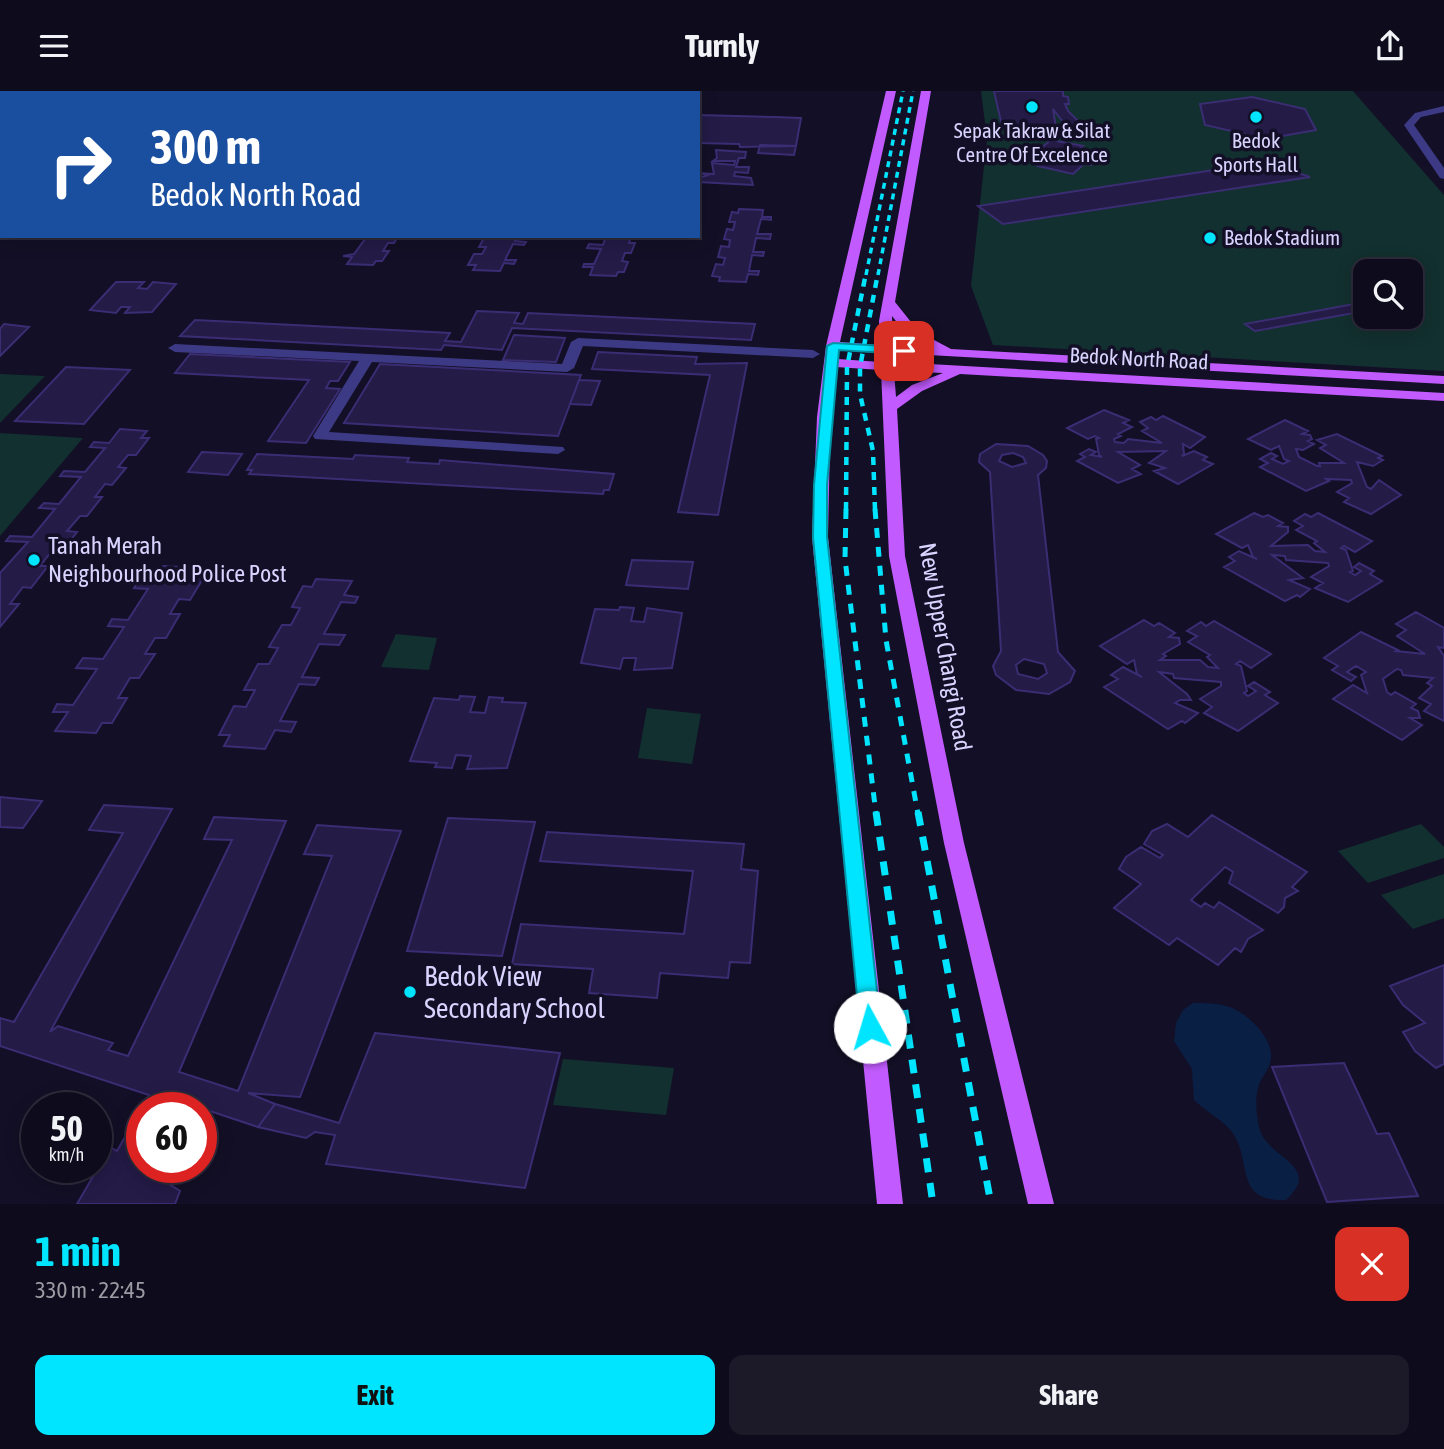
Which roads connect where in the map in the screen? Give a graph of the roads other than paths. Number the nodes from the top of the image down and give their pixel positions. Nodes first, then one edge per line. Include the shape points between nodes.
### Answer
1 (891, 91) edge
2 (926, 91) edge
3 (1444, 109) edge
4 (1444, 115) edge
5 (1444, 155) edge
6 (1444, 176) edge
7 (888, 302) junction
8 (833, 346) junction
9 (175, 348) dead end
10 (886, 349) junction
11 (813, 354) dead end
12 (957, 355) junction
13 (368, 358) junction
14 (831, 363) junction
15 (888, 366) junction
16 (963, 370) junction
17 (1444, 380) edge
18 (1444, 397) edge
19 (889, 408) junction
20 (558, 450) dead end
21 (890, 1204) edge
22 (1041, 1204) edge

1 - 8 main road
2 - 7 main road, New Upper Changi Road
3 - 6 street via 1418,115 1409,125
4 - 5 street via 1425,126
7 - 10 main road, New Upper Changi Road
7 - 12 main road via 914,335
8 - 10 main road, Bedok North Road
8 - 14 main road
9 - 13 street
10 - 12 main road, Bedok North Road
10 - 15 main road, New Upper Changi Road
11 - 13 street via 578,342 567,368
12 - 17 main road, Bedok North Road
13 - 20 street via 320,436
14 - 15 main road, Bedok North Road
14 - 21 main road via 820,537
15 - 16 main road, Bedok North Road
15 - 19 main road, New Upper Changi Road
16 - 18 main road, Bedok North Road
16 - 19 main road via 923,385
19 - 22 main road, New Upper Changi Road via 897,556 913,649 954,843

